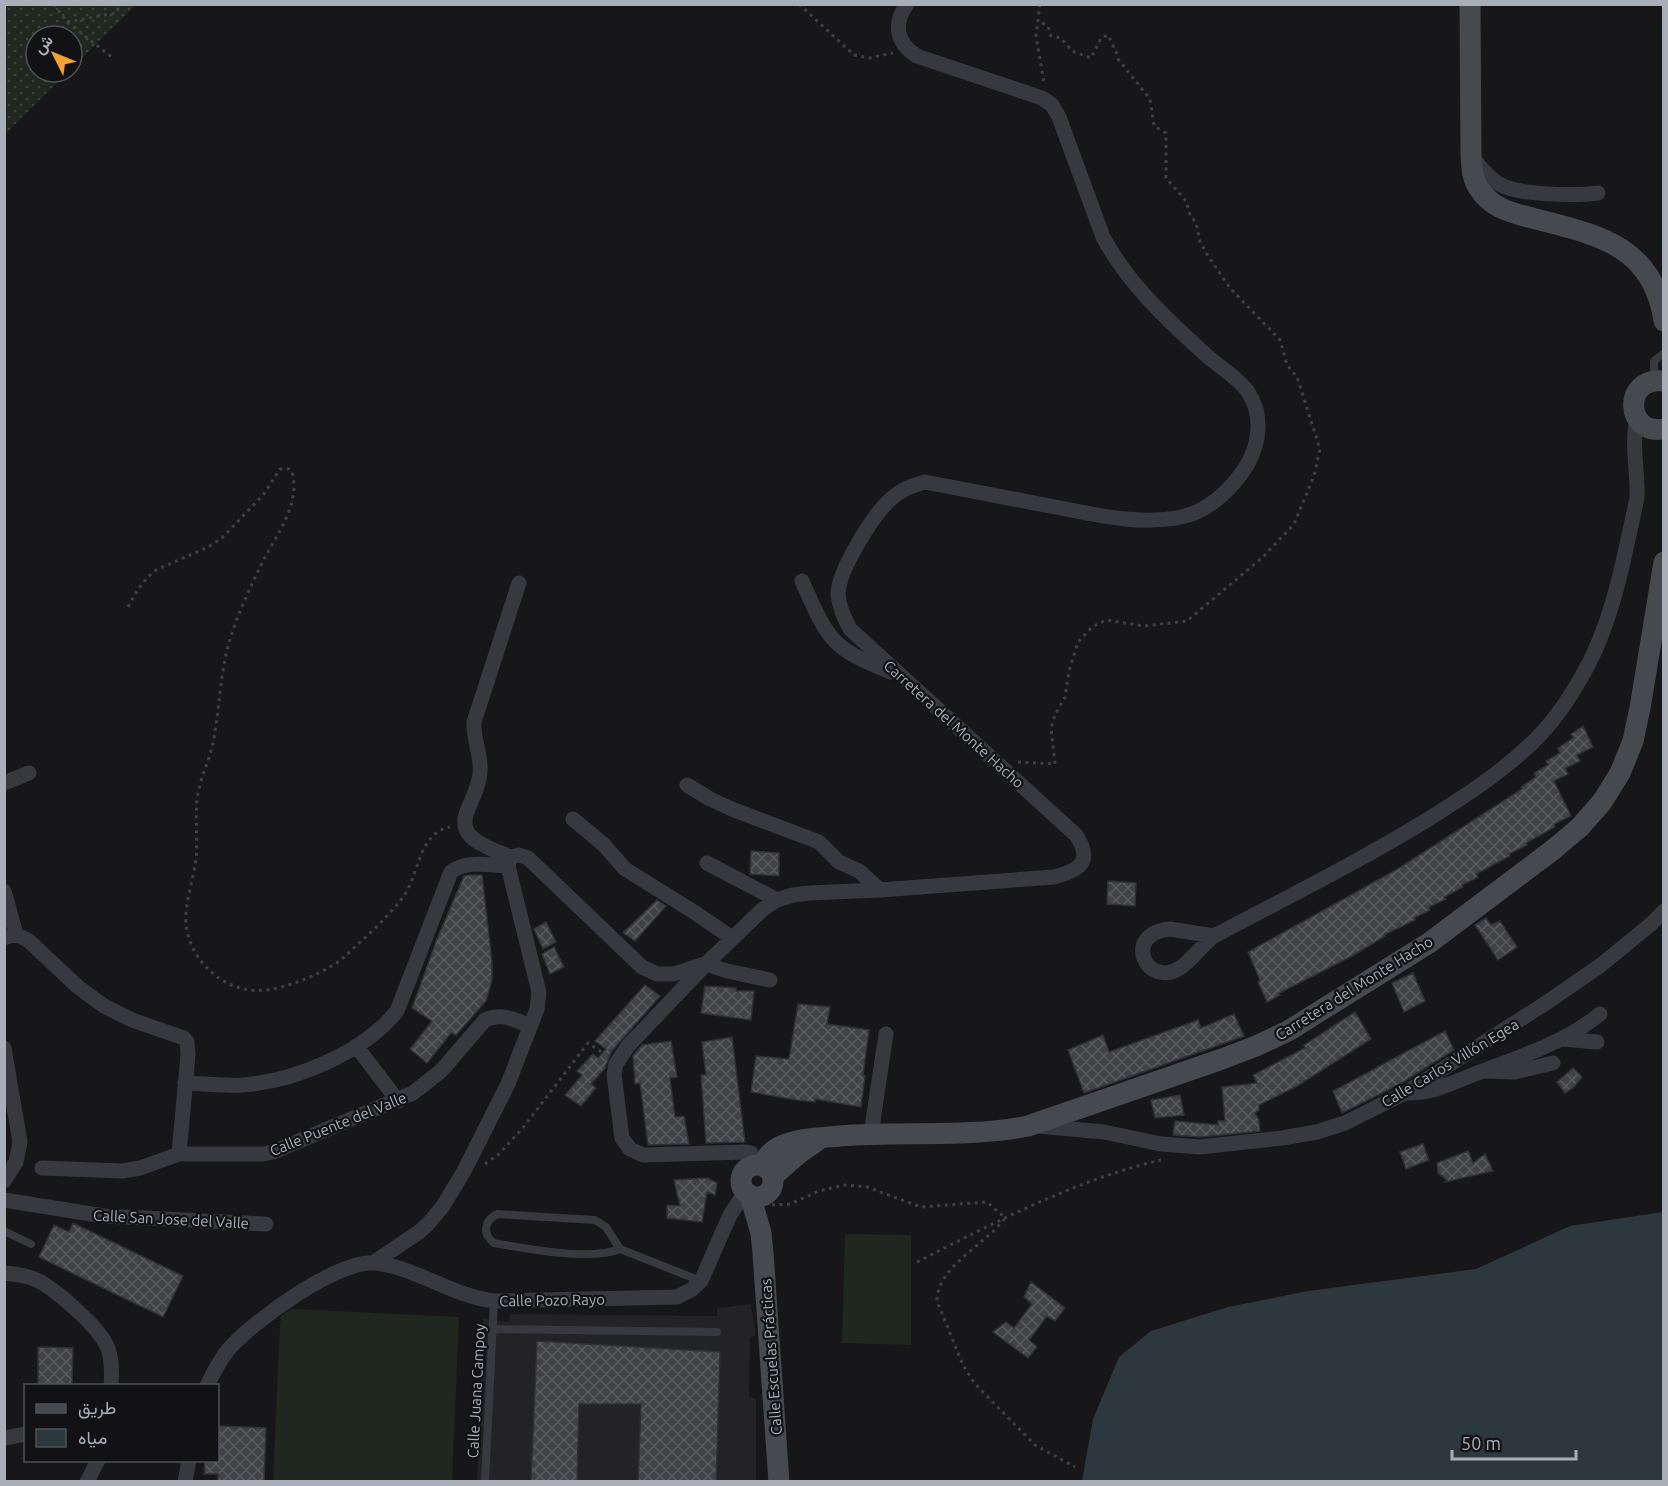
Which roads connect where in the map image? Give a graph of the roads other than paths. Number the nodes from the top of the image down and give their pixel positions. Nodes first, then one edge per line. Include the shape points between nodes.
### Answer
1 (908, 4) edge
2 (1470, 4) edge
3 (1471, 156) junction
4 (1598, 193) dead end
5 (1664, 321) edge
6 (1664, 353) edge
7 (1660, 379) edge
8 (1650, 428) edge
9 (1664, 562) edge
10 (802, 581) dead end
11 (519, 584) dead end
12 (902, 677) junction
13 (29, 773) dead end
14 (4, 783) edge
15 (687, 785) dead end
16 (573, 819) dead end
17 (509, 862) junction
18 (707, 863) dead end
19 (880, 890) junction
20 (4, 891) edge
21 (777, 900) junction
22 (1664, 911) edge
23 (10, 936) edge
24 (1214, 936) dead end
25 (732, 938) junction
26 (706, 964) junction
27 (657, 974) junction
28 (770, 980) dead end
29 (671, 1001) junction
30 (1600, 1014) dead end
31 (530, 1026) junction
32 (886, 1034) dead end
33 (1563, 1039) junction
34 (1597, 1042) dead end
35 (356, 1046) junction
36 (4, 1048) edge
37 (1553, 1063) dead end
38 (1484, 1070) junction
39 (185, 1083) junction
40 (1406, 1093) junction
41 (398, 1101) junction
42 (1028, 1126) junction
43 (871, 1134) junction
44 (179, 1154) junction
45 (42, 1168) dead end
46 (4, 1181) edge
47 (761, 1185) junction
48 (4, 1200) edge
49 (266, 1224) dead end
50 (4, 1231) edge
51 (31, 1244) dead end
52 (620, 1249) junction
53 (4, 1261) edge
54 (373, 1263) junction
55 (4, 1273) edge
56 (34, 1279) junction
57 (701, 1281) junction
58 (494, 1301) junction
59 (493, 1329) junction
60 (717, 1332) dead end
61 (111, 1384) edge
62 (208, 1384) edge
63 (24, 1434) edge
64 (4, 1438) edge
65 (97, 1462) edge
66 (189, 1462) edge
67 (87, 1482) edge
68 (185, 1482) edge
69 (485, 1482) edge
70 (779, 1482) edge

1 - 12 street, Carretera del Monte Hacho via 898,22 898,37 907,50 1047,101 1059,117 1112,254 1156,308 1247,390 1256,407 1258,424 1252,456 1229,489 1210,505 1183,517 1110,517 926,482 900,491 881,510 851,555 838,592 841,611 850,629
2 - 3 main road
3 - 4 street via 1492,179 1510,189 1573,195
3 - 5 main road via 1478,188 1502,210 1610,241 1628,253 1654,287
6 - 7 lane via 1654,361
7 - 8 main road via 1640,388 1635,395 1634,411
8 - 24 street via 1637,498 1600,638 1583,675 1535,740 1473,791 1388,843
9 - 42 main road, Carretera del Monte Hacho via 1633,741 1608,792 1580,827 1429,943 1288,1030 1244,1050
10 - 12 street via 822,626 844,651
11 - 17 street via 474,722 479,782 464,824 471,838
12 - 19 street, Carretera del Monte Hacho via 1076,835 1085,857 1073,872 1054,877
13 - 14 street
15 - 19 street via 734,810 819,842 839,862 859,871
16 - 25 street via 625,869
17 - 27 street via 519,855 528,858 627,954
17 - 31 street via 539,992
17 - 35 street via 459,866 451,872 397,1011
18 - 21 street
19 - 21 street, Carretera del Monte Hacho via 809,893
20 - 23 street
21 - 25 street, Carretera del Monte Hacho
22 - 40 street, Calle Carlos Villón Egea via 1601,965
23 - 39 street via 29,941 104,1006 187,1042
25 - 26 street, Carretera del Monte Hacho
26 - 27 street, Carretera del Monte Hacho via 674,974
26 - 28 street
26 - 29 street
27 - 29 street via 672,990
29 - 47 street via 616,1064 621,1138 630,1149 643,1155 751,1153
30 - 33 street
31 - 41 street, Calle Puente del Valle via 502,1015 485,1020 441,1071
31 - 54 street via 508,1084 442,1206 428,1224
32 - 43 street
33 - 34 street
33 - 38 street
35 - 39 street via 308,1071 280,1079 242,1085
35 - 41 street
36 - 46 street via 20,1142 16,1161
37 - 38 street via 1515,1072
38 - 40 street via 1432,1090
39 - 44 street
40 - 42 street, Calle Carlos Villón Egea via 1317,1132 1200,1147 1161,1144 1104,1132
41 - 44 street, Calle Puente del Valle via 273,1152
42 - 43 main road, Carretera del Monte Hacho via 995,1131
43 - 47 main road, Carretera del Monte Hacho via 823,1138
44 - 45 street, Calle Puente del Valle via 123,1171
47 - 57 street via 740,1200 730,1215
47 - 70 main road, Calle Escuelas Prácticas
48 - 49 street, Calle San Jose del Valle via 104,1216
50 - 51 lane
52 - 52 lane via 606,1227 589,1219 497,1214 486,1224 488,1239 494,1243 589,1255
52 - 57 lane
53 - 56 street
54 - 58 street, Calle Pozo Rayo via 407,1270 466,1296
54 - 62 street, Calle Pozo Rayo via 317,1282 264,1316 228,1350
55 - 56 street
56 - 61 street via 78,1312 107,1345
57 - 58 street, Calle Pozo Rayo via 677,1297 659,1299
58 - 59 lane, Calle Juana Campoy
59 - 60 lane
59 - 69 lane, Calle Juana Campoy
63 - 64 street
65 - 67 street
66 - 68 street

